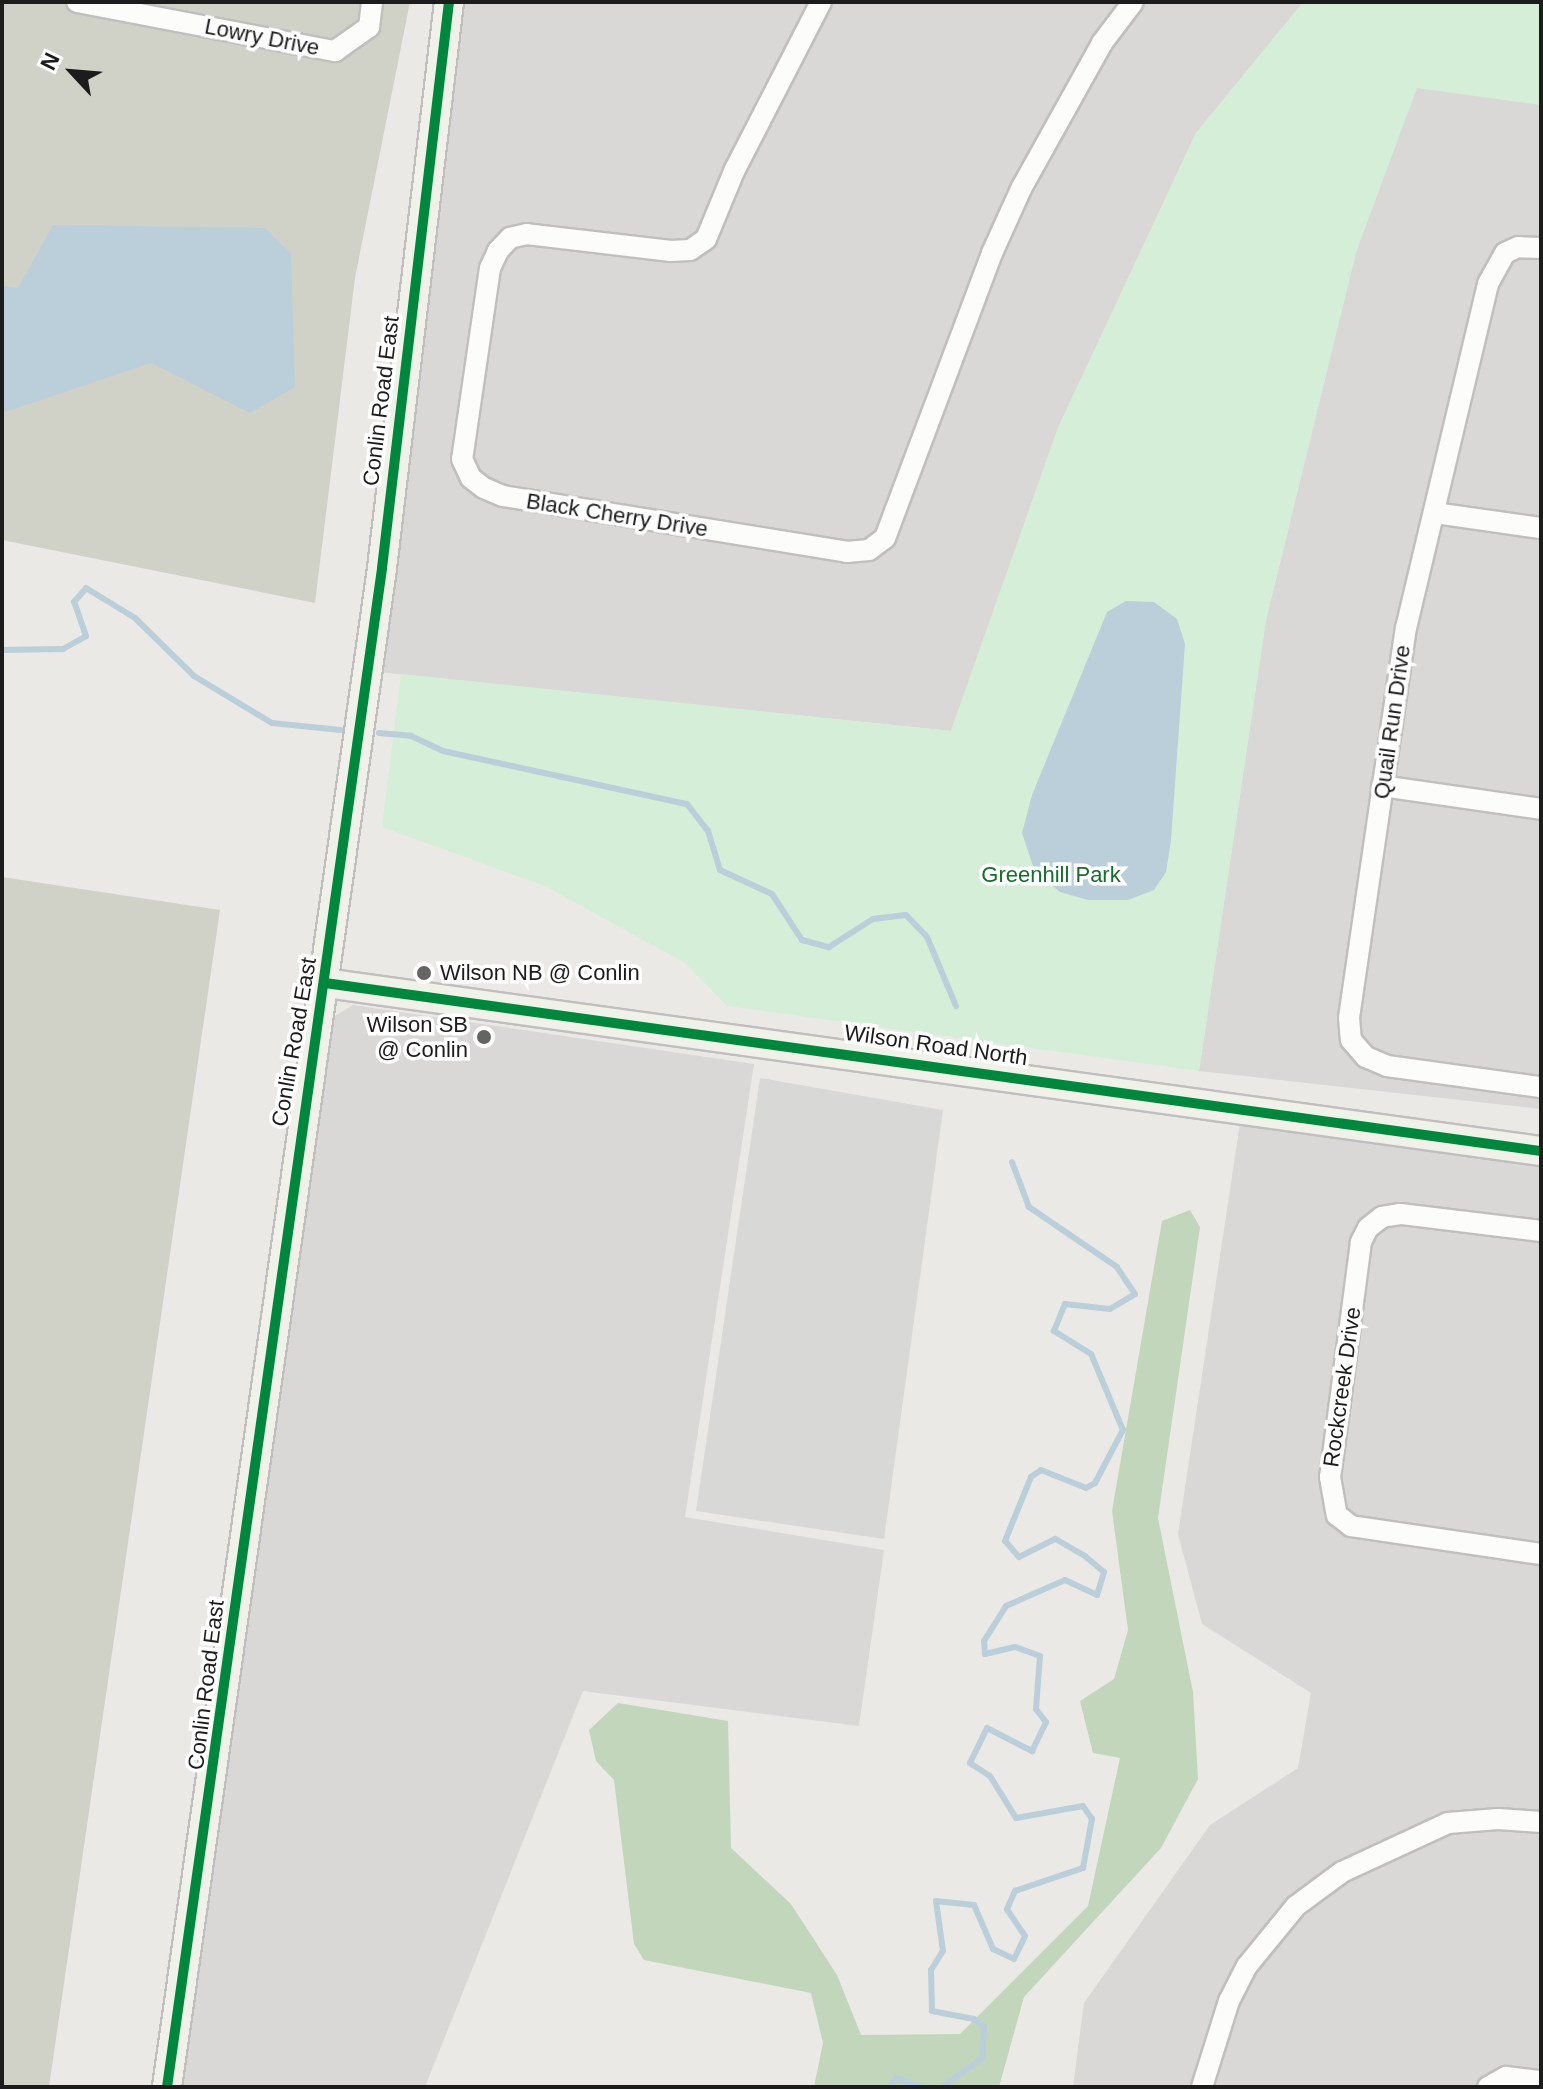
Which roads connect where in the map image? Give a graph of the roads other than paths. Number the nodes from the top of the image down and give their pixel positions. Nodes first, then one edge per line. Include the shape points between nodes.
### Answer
1 (77, 2) edge
2 (372, 2) edge
3 (449, 2) edge
4 (820, 2) edge
5 (1133, 2) edge
6 (1541, 248) edge
7 (1435, 513) junction
8 (1541, 528) edge
9 (1382, 786) junction
10 (1541, 809) edge
11 (325, 983) junction
12 (1541, 1087) edge
13 (1541, 1151) edge
14 (1541, 1231) edge
15 (1541, 1554) edge
16 (1541, 1822) edge
17 (1541, 2081) edge
18 (167, 2087) edge
19 (1202, 2087) edge
20 (1488, 2087) edge

1 - 2 street, Lowry Drive via 335,51 369,27
3 - 11 street, Conlin Road East via 382,568
4 - 5 street, Black Cherry Drive via 735,169 706,239 690,250 671,251 527,234 510,238 498,251 490,268 462,459 471,478 484,488 503,496 800,545 869,550 885,538 1022,187 1102,43
6 - 7 street, Quail Run Drive via 1518,247 1494,267
7 - 8 street
7 - 9 street, Quail Run Drive via 1406,627
9 - 10 street
9 - 12 street, Quail Run Drive via 1349,1018 1351,1040 1366,1057 1387,1066
11 - 13 street, Wilson Road North
11 - 18 street, Conlin Road East via 298,1137 213,1790
14 - 15 street, Rockcreek Drive via 1400,1214 1382,1217 1368,1228 1361,1242 1330,1477 1337,1515 1351,1526
16 - 19 street via 1448,1823 1342,1872 1296,1906 1247,1966 1229,2001
17 - 20 street via 1506,2077

